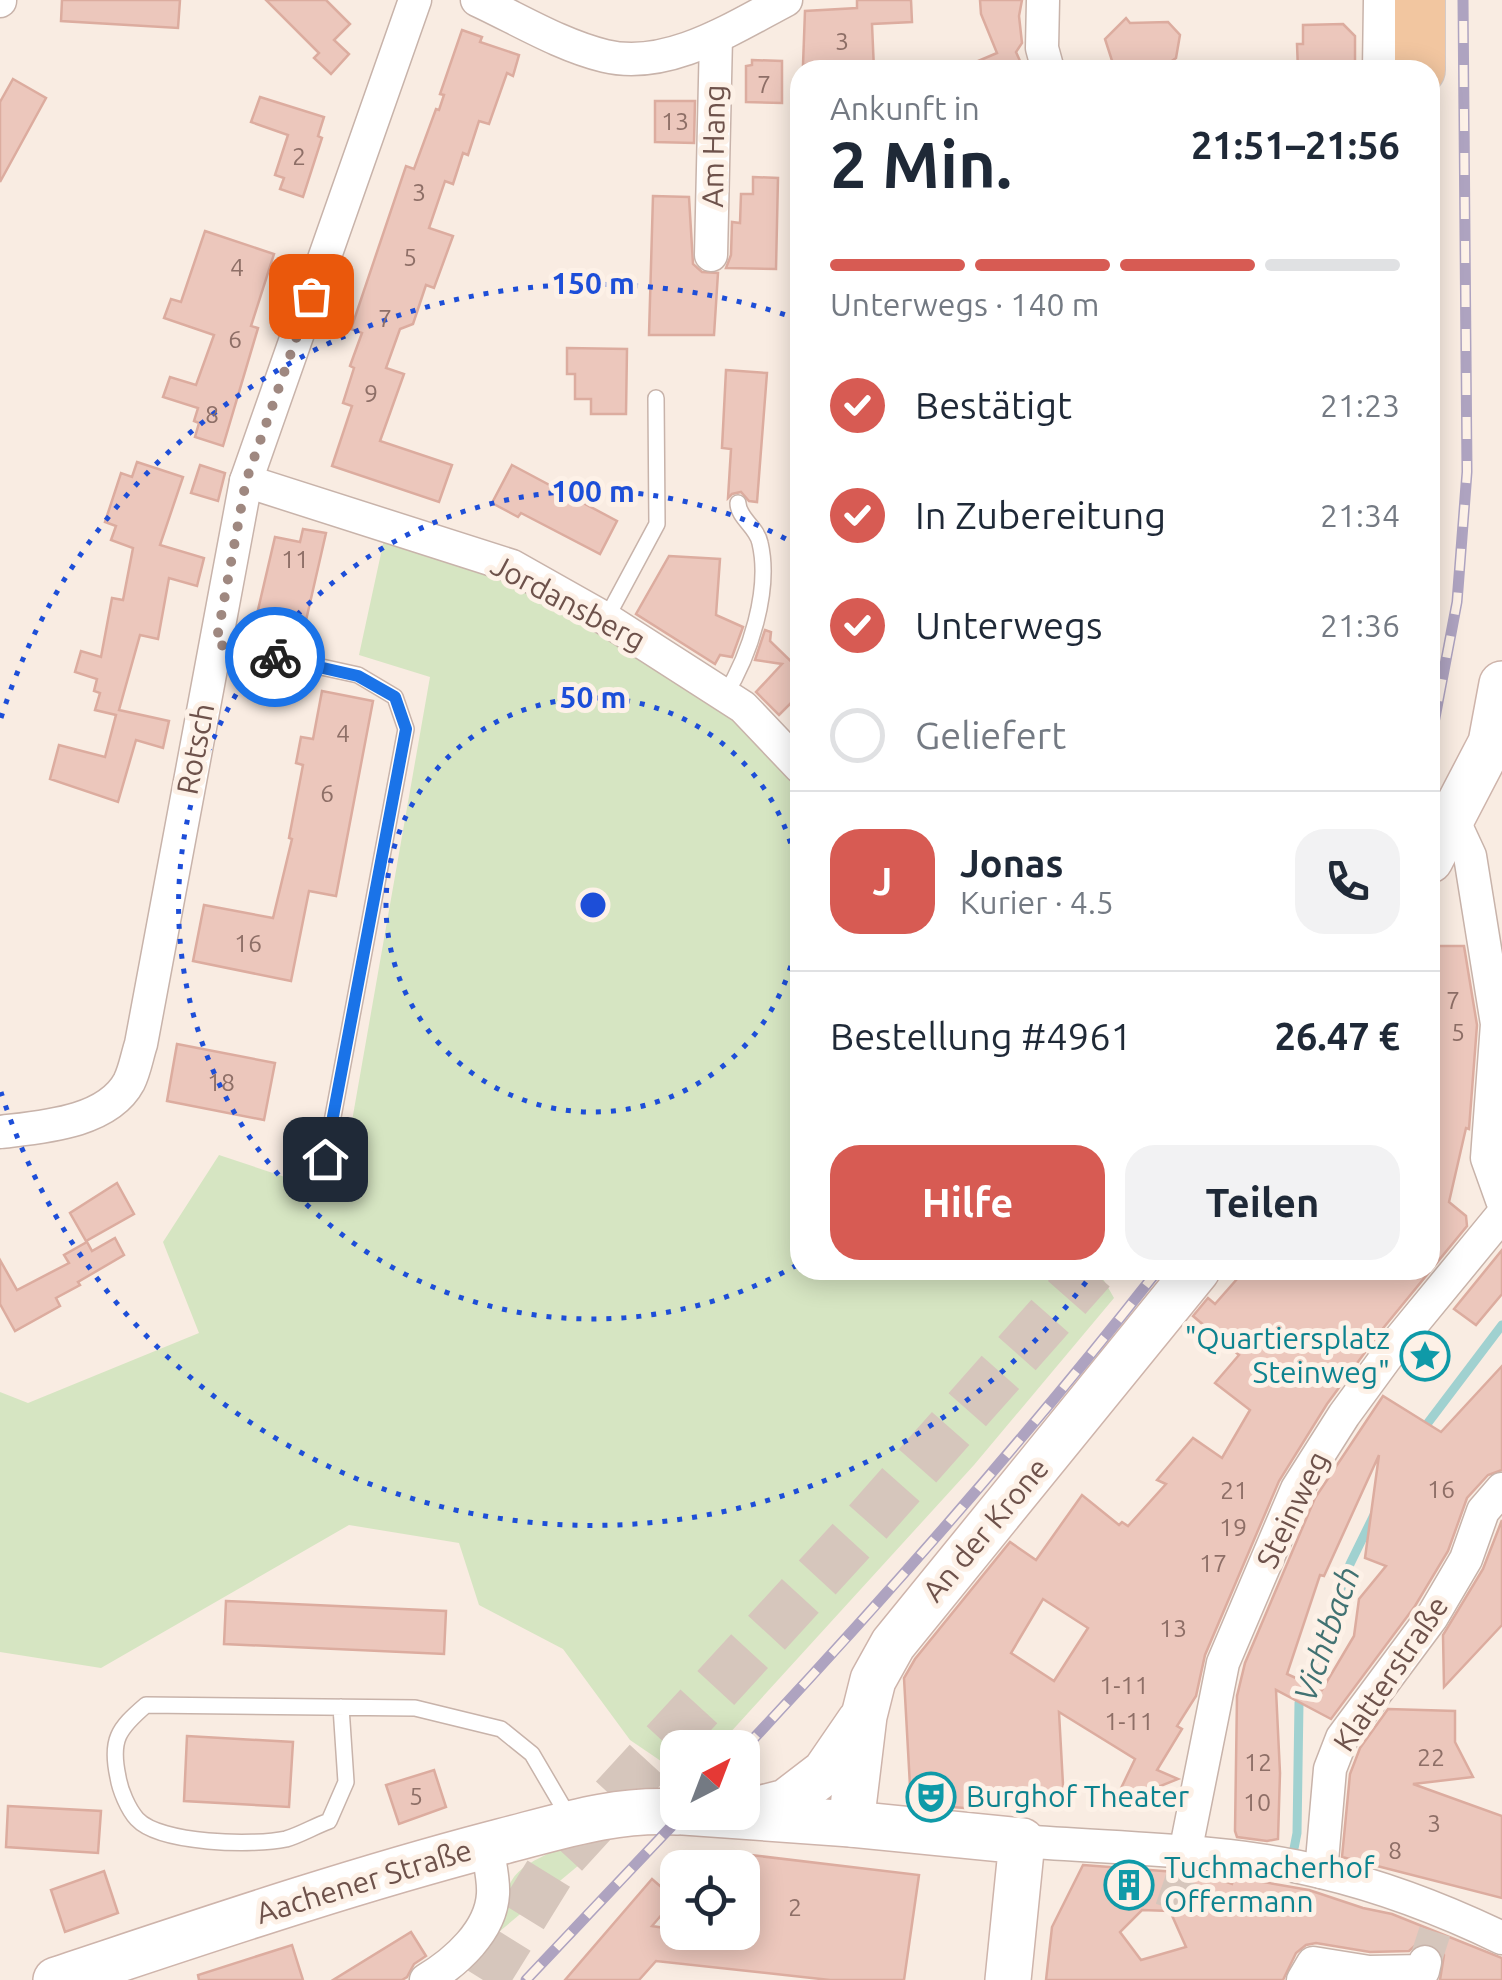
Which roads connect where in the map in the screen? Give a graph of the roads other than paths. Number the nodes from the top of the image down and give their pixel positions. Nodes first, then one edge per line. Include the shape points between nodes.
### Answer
1 (415, 0) edge
2 (477, 0) edge
3 (786, 0) edge
4 (1043, 0) edge
5 (1380, 0) edge
6 (1420, 0) edge
7 (716, 37) junction
8 (1045, 60) edge
9 (1379, 60) edge
10 (1420, 60) edge
11 (711, 255) dead end
12 (656, 398) dead end
13 (246, 481) junction
14 (738, 503) dead end
15 (606, 619) junction
16 (216, 644) junction
17 (1502, 684) edge
18 (725, 694) junction
19 (790, 757) edge
20 (1451, 815) junction
21 (1440, 839) edge
22 (0, 1132) edge
23 (325, 1159) dead end
24 (1502, 1200) edge
25 (1502, 1215) edge
26 (1189, 1280) edge
27 (1502, 1489) edge
28 (341, 1707) junction
29 (864, 1716) junction
30 (760, 1808) edge
31 (660, 1811) edge
32 (760, 1818) edge
33 (572, 1822) junction
34 (851, 1824) junction
35 (1022, 1841) junction
36 (487, 1846) junction
37 (1187, 1858) junction
38 (1311, 1870) junction
39 (1502, 1938) edge
40 (1423, 1971) edge
41 (56, 1980) edge
42 (426, 1980) edge
43 (1008, 1980) edge
44 (1303, 1980) edge

1 - 13 street, Rotsch
2 - 7 street, Am Hang via 608,57 637,58
3 - 7 street, Am Hang
4 - 8 street
5 - 9 street
6 - 10 main road
7 - 11 street, Am Hang
12 - 15 lane via 657,524
13 - 15 street, Jordansberg via 512,566
13 - 16 street, Rotsch
14 - 18 lane via 760,538 762,558 753,633 744,665
15 - 18 street, Jordansberg
16 - 22 street, Rotsch via 128,1084 107,1105 71,1121
16 - 23 lane via 358,676 395,697 406,729
17 - 20 street via 1491,742
18 - 19 street, Jordansberg
20 - 21 street
20 - 24 street via 1470,856 1497,1024 1487,1158
25 - 37 street, Steinweg via 1396,1344 1296,1489 1223,1663
26 - 29 street, An der Krone via 893,1644 873,1680
27 - 38 street, Klatterstraße via 1483,1511 1466,1558 1432,1617 1342,1738
28 - 28 lane via 146,1705 123,1724 112,1751 120,1787 138,1820 174,1836 224,1843 286,1838 329,1820 346,1782
28 - 33 lane via 415,1708 501,1729 532,1754
29 - 30 street via 825,1772 786,1802
29 - 34 street, An der Krone
31 - 33 street, Aachener Straße
32 - 34 street, Aachener Straße
33 - 36 street, Aachener Straße
34 - 35 street, Aachener Straße
35 - 37 street, Aachener Straße
35 - 43 street
36 - 41 street, Aachener Straße via 360,1880
36 - 42 street via 493,1896 479,1933 451,1965
37 - 38 street, Aachener Straße
38 - 39 street, Aachener Straße
40 - 44 street via 1313,1963

